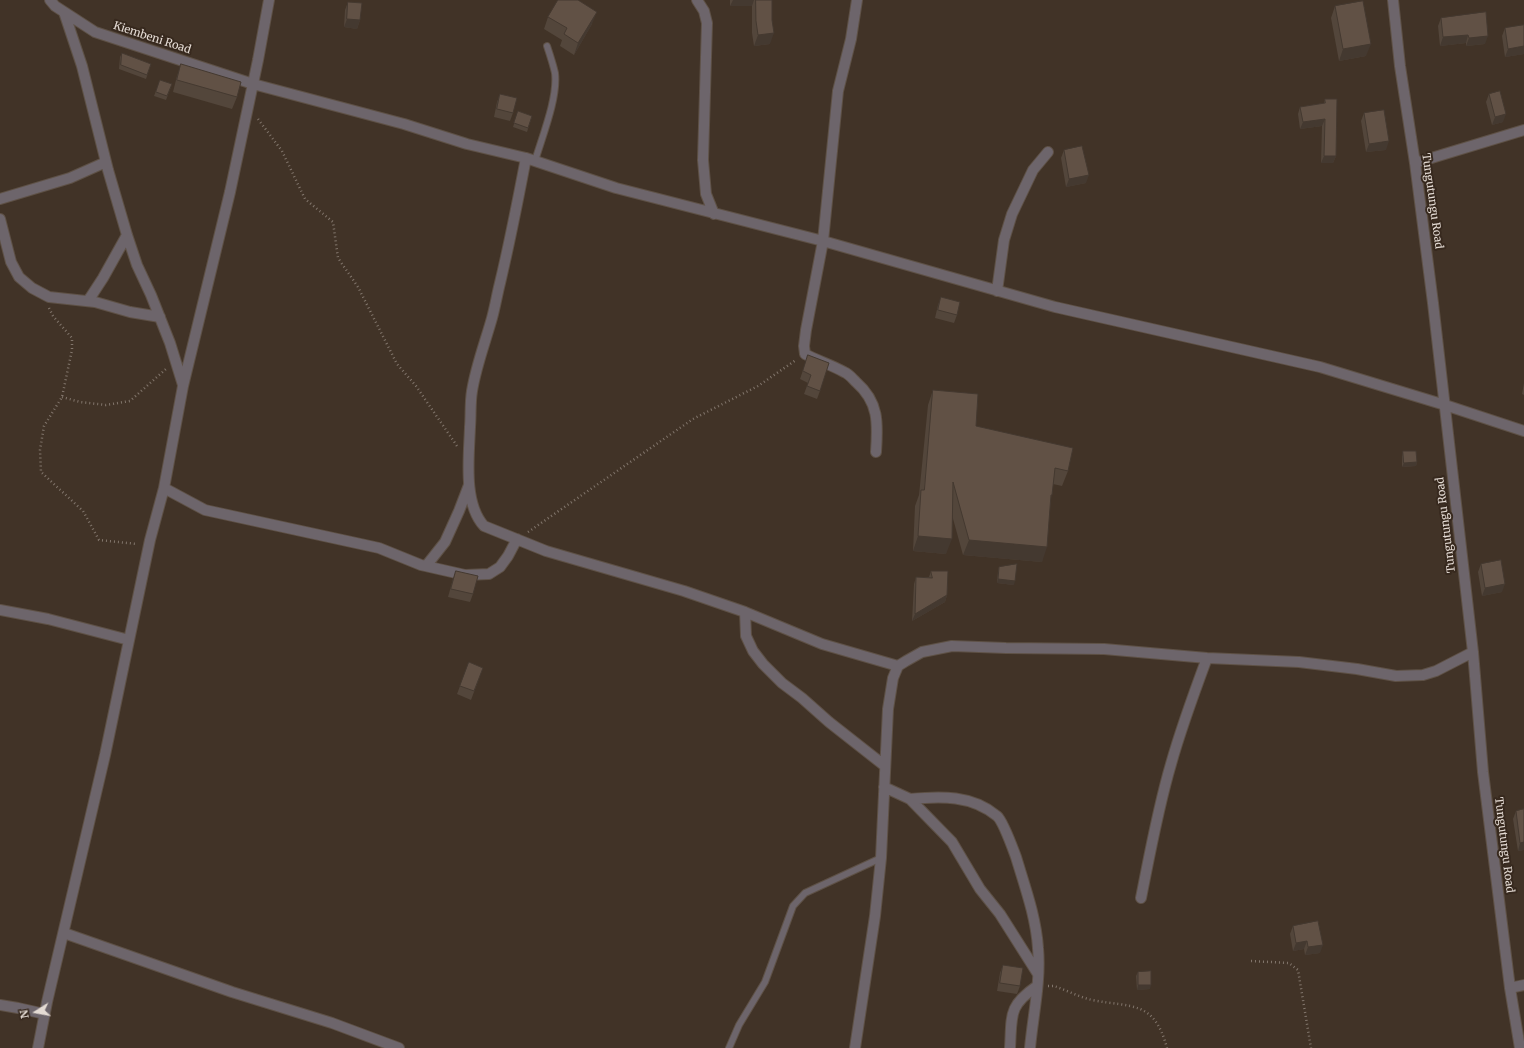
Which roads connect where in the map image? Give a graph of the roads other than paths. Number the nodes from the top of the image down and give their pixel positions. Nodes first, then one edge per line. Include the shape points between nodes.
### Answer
1 (50, 0) edge
2 (269, 0) edge
3 (697, 0) edge
4 (856, 0) edge
5 (1393, 0) edge
6 (64, 12) junction
7 (547, 46) dead end
8 (253, 84) junction
9 (1524, 130) edge
10 (1048, 152) dead end
11 (530, 160) junction
12 (106, 162) junction
13 (1415, 163) junction
14 (0, 200) edge
15 (714, 214) junction
16 (0, 219) edge
17 (127, 235) junction
18 (823, 241) junction
19 (997, 291) junction
20 (88, 301) junction
21 (160, 317) junction
22 (183, 386) junction
23 (1445, 405) junction
24 (1524, 431) edge
25 (876, 452) dead end
26 (470, 483) junction
27 (164, 488) junction
28 (517, 539) junction
29 (426, 566) junction
30 (0, 610) edge
31 (744, 612) junction
32 (129, 640) junction
33 (1473, 652) junction
34 (1207, 658) junction
35 (898, 666) junction
36 (885, 766) junction
37 (884, 787) junction
38 (910, 799) junction
39 (881, 858) junction
40 (1141, 898) dead end
41 (64, 933) junction
42 (1038, 974) junction
43 (1524, 985) edge
44 (1037, 986) junction
45 (1510, 988) junction
46 (0, 1006) edge
47 (45, 1014) junction
48 (38, 1048) edge
49 (399, 1048) edge
50 (729, 1048) edge
51 (855, 1048) edge
52 (1010, 1048) edge
53 (1030, 1048) edge
54 (1520, 1048) edge

1 - 6 street, Kiembeni Road
2 - 8 street
3 - 15 street via 704,11 707,23 703,160 706,194
4 - 18 street via 851,39 838,90
5 - 13 street, Tungutungu Road
6 - 8 street, Kiembeni Road via 95,32
6 - 12 street via 82,66
7 - 11 lane via 555,74 554,93
8 - 11 street, Kiembeni Road
8 - 22 street
9 - 13 street
10 - 19 street via 1033,170 1012,214 1004,240
11 - 15 street, Kiembeni Road via 616,188
11 - 26 street via 492,318 471,392
12 - 14 street via 70,178
12 - 17 street
13 - 23 street, Tungutungu Road
15 - 18 street, Kiembeni Road
16 - 20 street via 11,262 19,277 49,297
17 - 20 street
17 - 21 street
18 - 19 street, Kiembeni Road
18 - 25 street via 808,316 805,354 846,372 866,390 878,423
19 - 23 street, Kiembeni Road via 1129,325 1320,367
20 - 21 street
21 - 22 street
22 - 27 street
23 - 24 street, Kiembeni Road
23 - 33 street, Tungutungu Road
26 - 28 street via 478,519 484,526
26 - 29 street via 445,542
27 - 29 street via 205,510 379,548
27 - 32 street
28 - 29 street via 500,567 489,574 465,575
28 - 31 street via 546,551 684,591
30 - 32 street via 48,619
31 - 35 street via 822,644
31 - 36 street via 746,636 763,664 782,683
32 - 41 street
33 - 34 street via 1436,671 1423,675 1396,676 1299,662
33 - 45 street, Tungutungu Road via 1483,772
34 - 35 street via 1104,648 952,646 922,652
34 - 40 street via 1171,763
35 - 36 street via 893,678 888,709
36 - 37 street
37 - 38 street
37 - 39 street
38 - 42 street via 952,842 980,889 1000,914
38 - 42 street via 960,799 982,806 999,817 1013,849 1031,908 1039,950
39 - 50 lane via 805,893 793,906 765,982 739,1025
39 - 51 street
41 - 47 street
41 - 49 street via 232,992 332,1022
42 - 44 street
43 - 45 street
44 - 52 street via 1019,1000 1014,1008
44 - 53 street
45 - 54 street, Tungutungu Road
46 - 47 street
47 - 48 street

